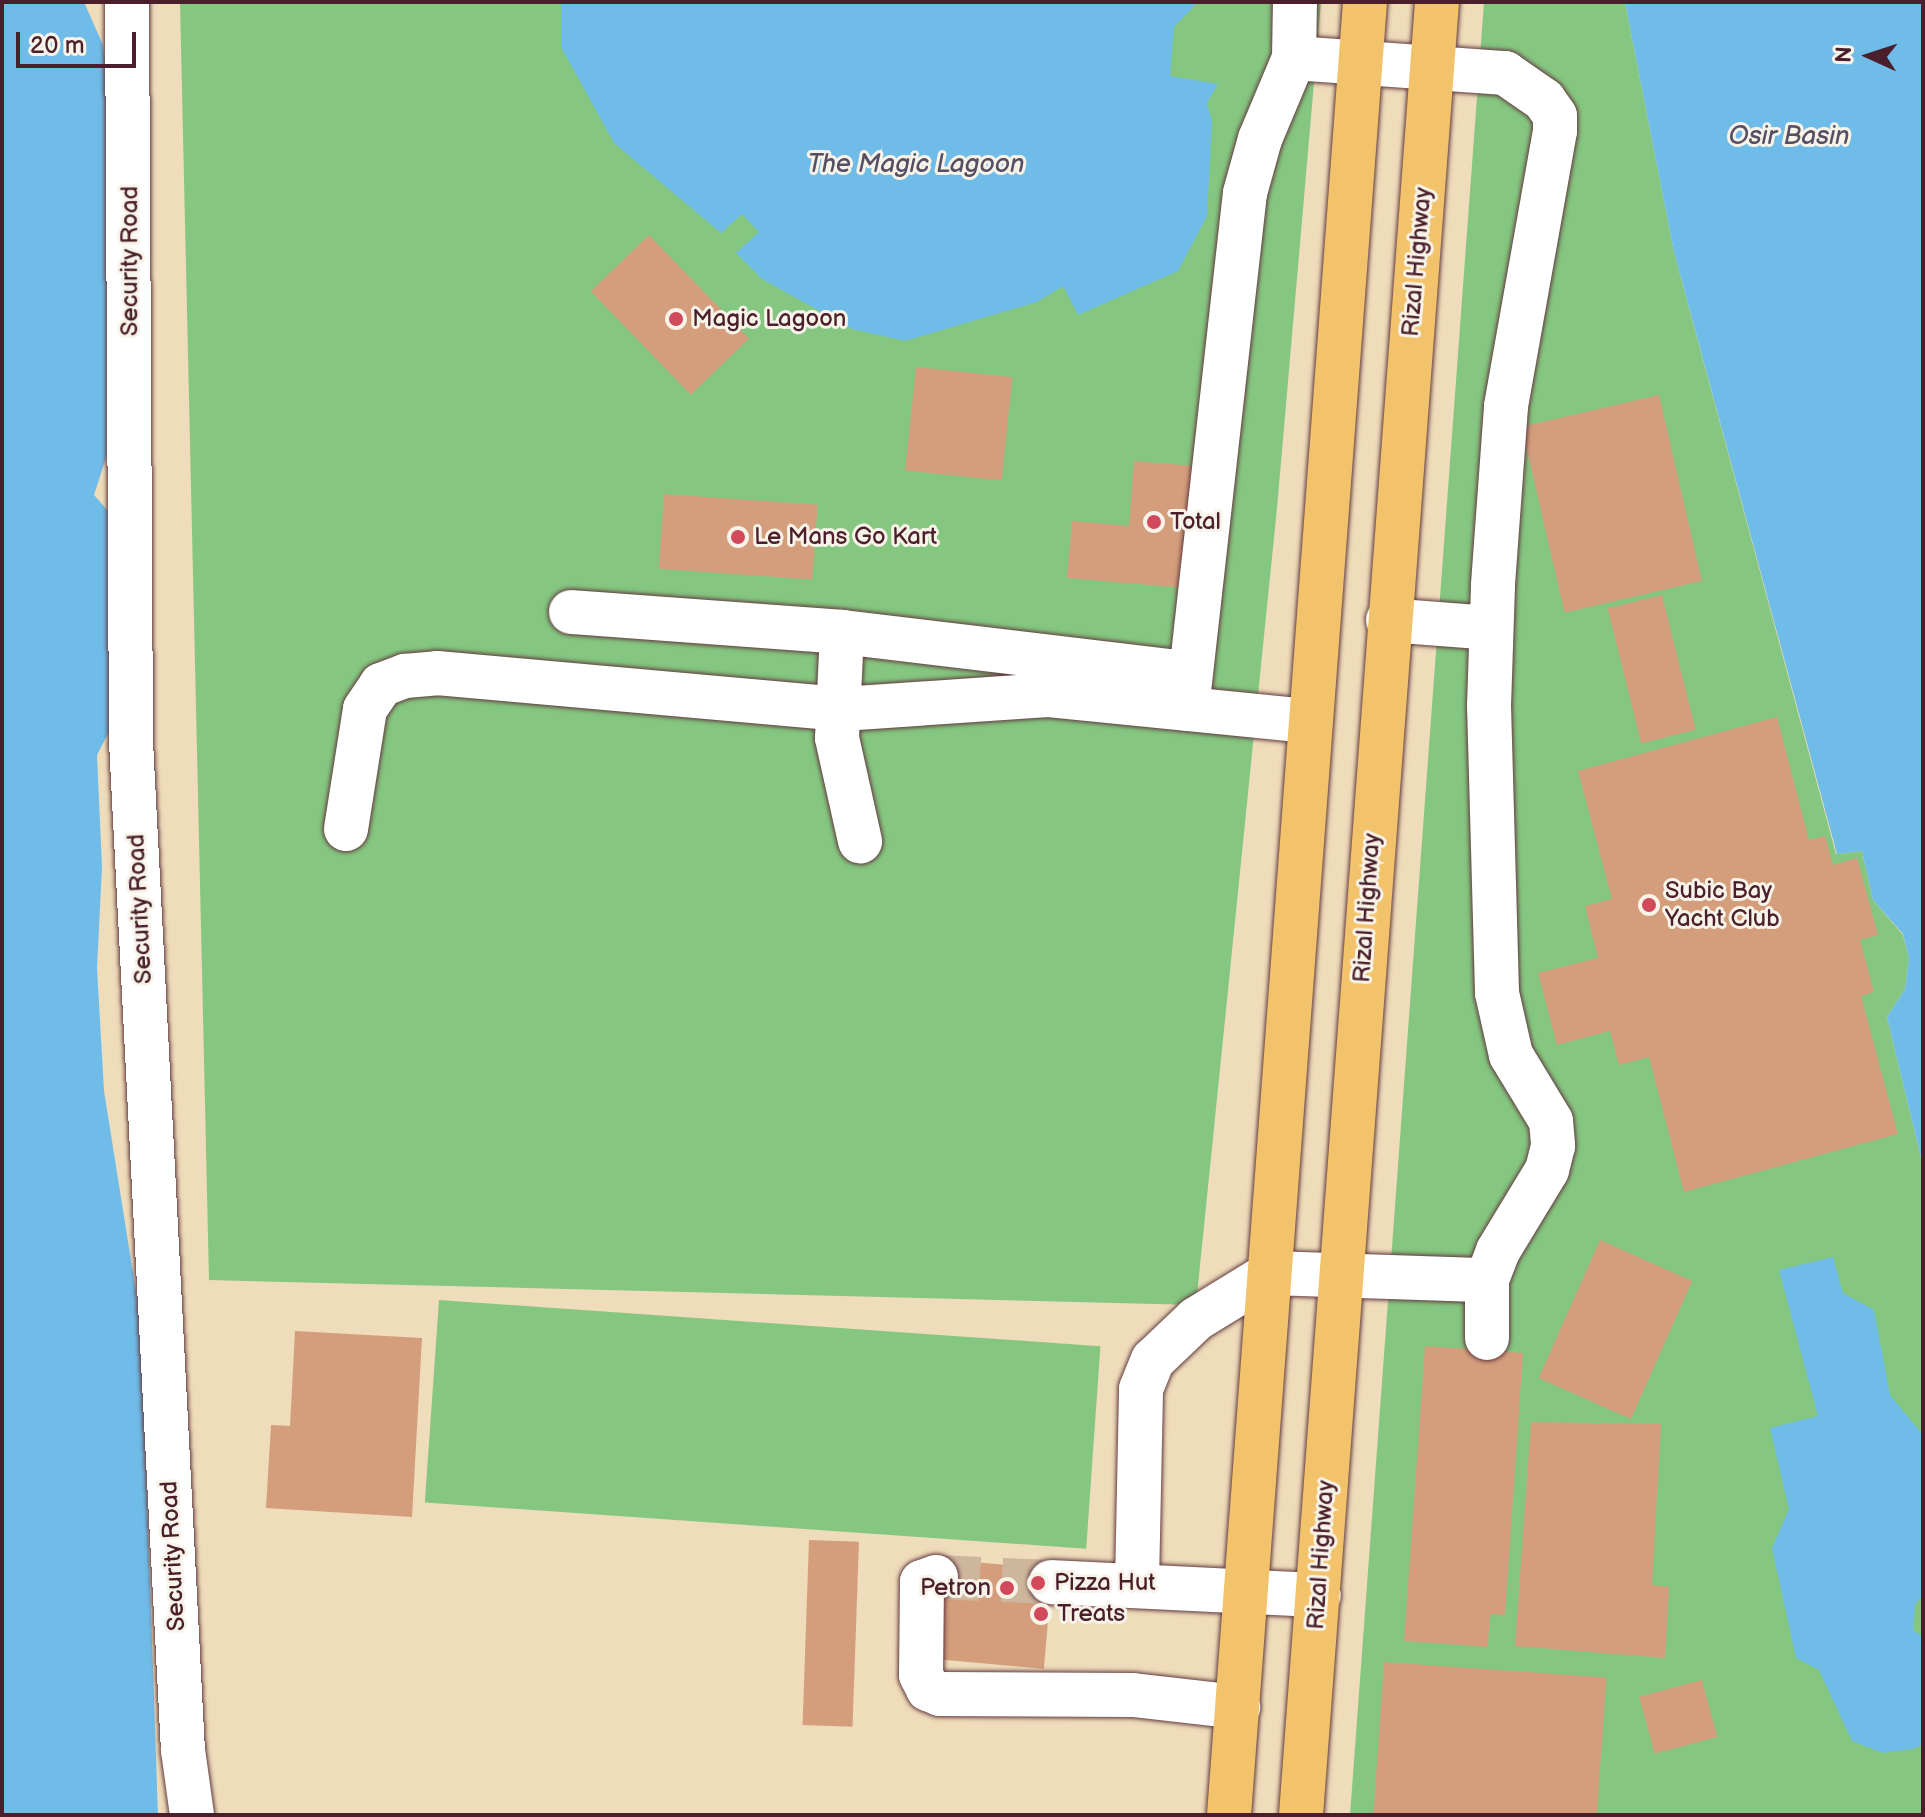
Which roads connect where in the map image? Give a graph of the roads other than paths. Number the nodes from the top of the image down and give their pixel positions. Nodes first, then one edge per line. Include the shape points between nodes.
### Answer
1 (127, 2) edge
2 (1295, 2) edge
3 (1365, 2) edge
4 (1437, 2) edge
5 (1294, 58) junction
6 (1361, 63) junction
7 (1433, 64) junction
8 (571, 612) dead end
9 (1388, 620) junction
10 (1491, 628) junction
11 (842, 632) junction
12 (1188, 691) junction
13 (842, 709) junction
14 (1310, 721) junction
15 (346, 829) dead end
16 (860, 841) dead end
17 (1271, 1273) junction
18 (1339, 1275) junction
19 (1487, 1280) junction
20 (1487, 1338) dead end
21 (936, 1577) dead end
22 (1051, 1582) tunnel mouth
23 (1137, 1583) junction
24 (1246, 1591) junction
25 (1319, 1595) junction
26 (1238, 1707) junction
27 (192, 1815) edge
28 (1229, 1815) edge
29 (1301, 1815) edge

1 - 27 lane, Security Road via 131,742 183,1750
2 - 5 lane
3 - 6 main road
4 - 7 main road, Rizal Highway
5 - 6 lane
5 - 12 lane via 1260,139 1245,193
6 - 7 lane
6 - 14 main road
7 - 9 main road, Rizal Highway
7 - 10 lane via 1505,73 1544,100 1555,116 1506,407
8 - 11 lane
9 - 10 lane
9 - 18 main road, Rizal Highway
10 - 19 lane via 1497,993 1511,1055 1551,1121 1553,1146 1547,1170 1498,1251
11 - 12 lane
11 - 13 lane
12 - 13 lane
12 - 14 lane
13 - 15 lane via 437,673 405,676 381,685 365,709
13 - 16 lane via 841,769
14 - 17 main road
17 - 18 lane
17 - 23 lane via 1196,1319 1153,1360 1141,1389
17 - 24 main road
18 - 19 lane
18 - 25 main road, Rizal Highway
19 - 20 lane
21 - 26 lane via 922,1582 921,1675 928,1689 940,1694 1133,1695
22 - 23 lane
23 - 24 lane
24 - 25 lane
24 - 26 main road
25 - 29 main road, Rizal Highway
26 - 28 main road

